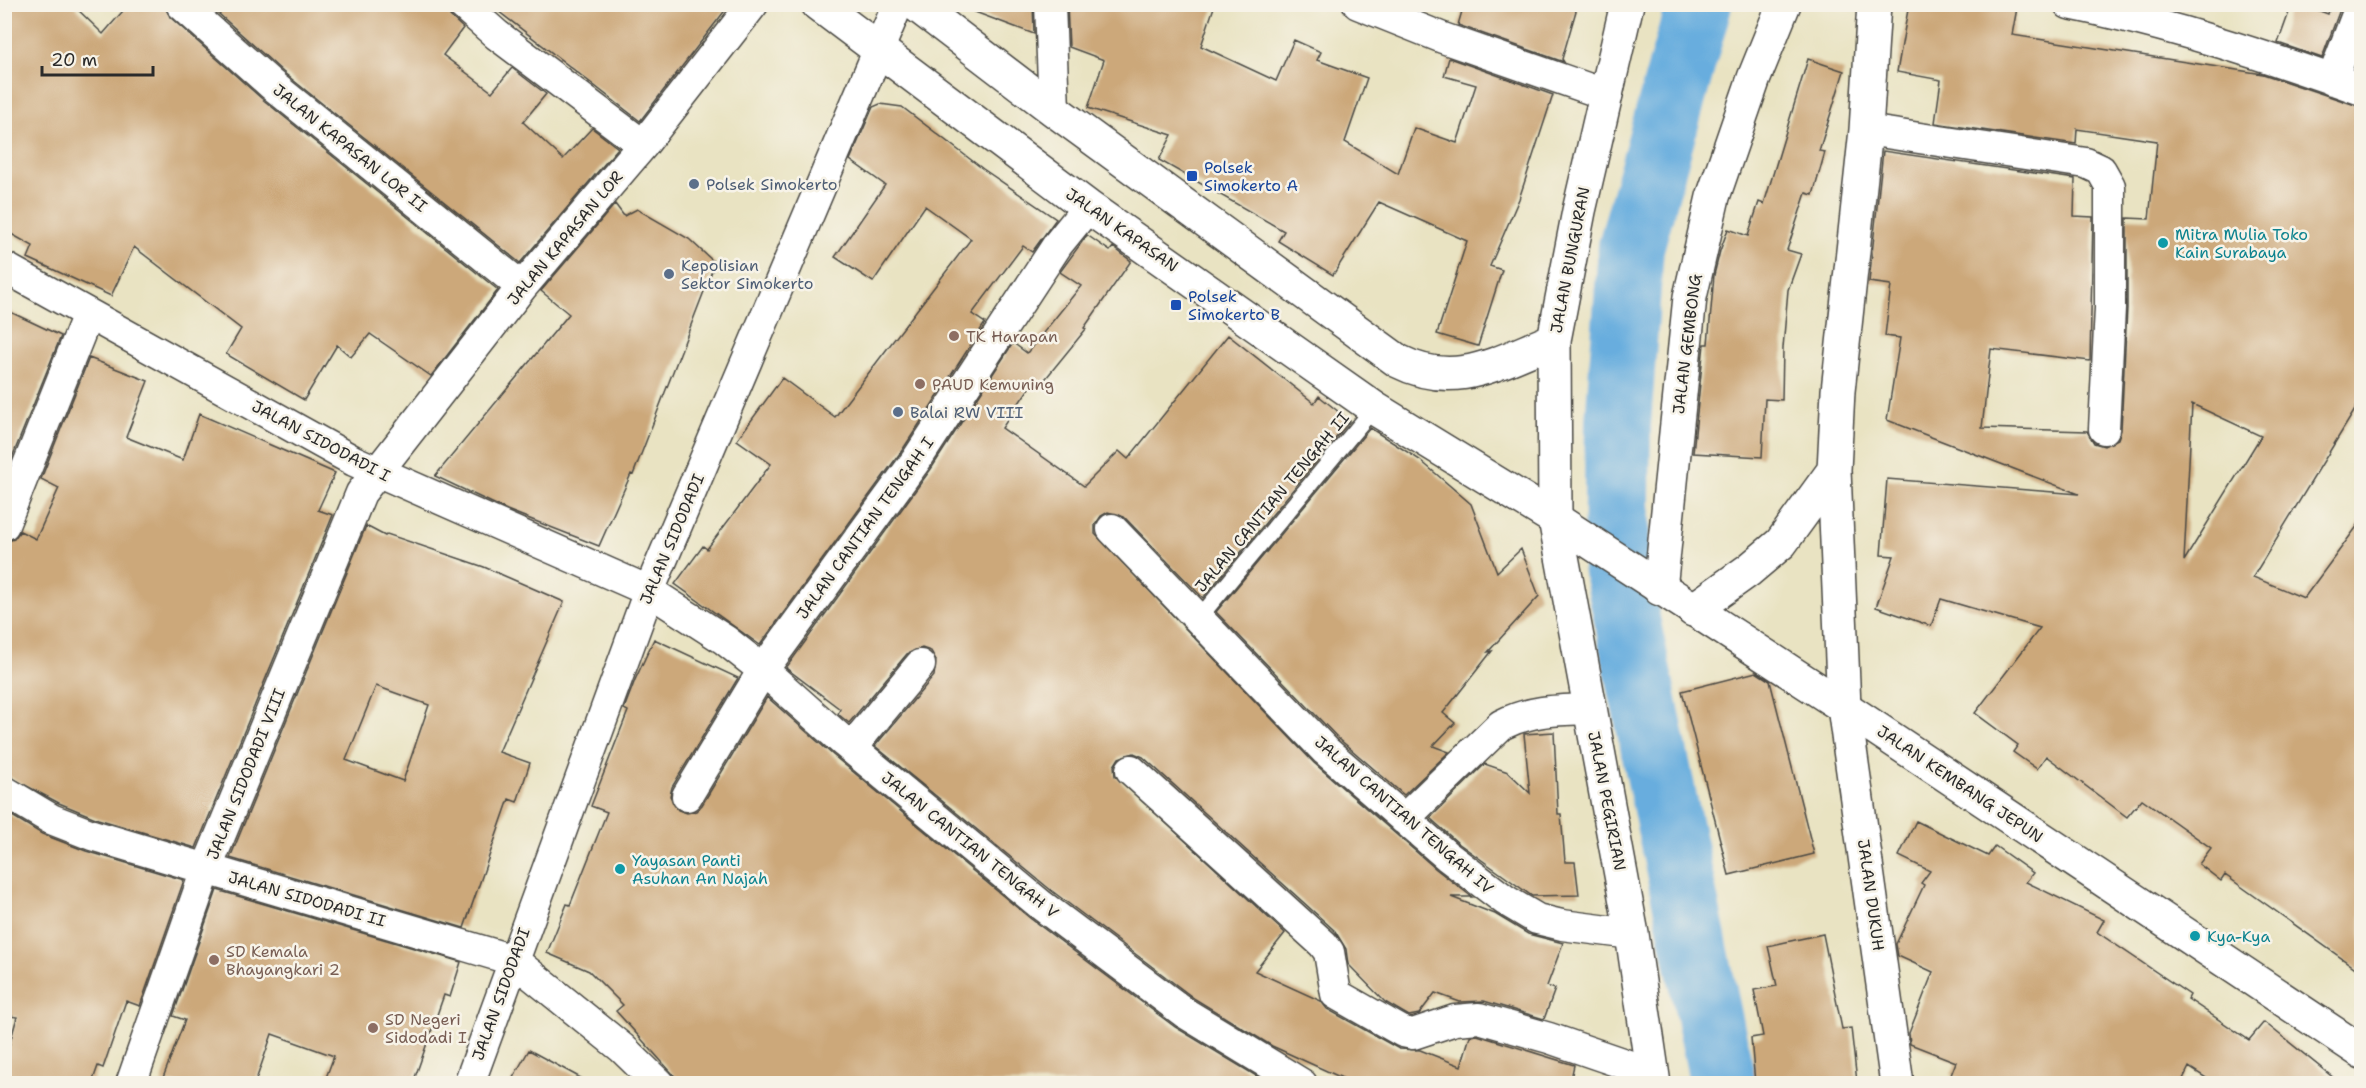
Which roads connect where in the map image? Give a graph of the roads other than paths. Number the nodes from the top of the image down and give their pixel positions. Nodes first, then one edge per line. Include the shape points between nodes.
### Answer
1 (181, 4) edge
2 (462, 4) edge
3 (753, 4) edge
4 (819, 4) edge
5 (898, 4) edge
6 (915, 4) edge
7 (1050, 4) edge
8 (1358, 4) edge
9 (1627, 4) edge
10 (1784, 4) edge
11 (1874, 4) edge
12 (2069, 4) edge
13 (2361, 4) edge
14 (877, 50) junction
15 (2332, 80) junction
16 (2361, 90) edge
17 (1606, 95) junction
18 (1054, 110) junction
19 (1866, 130) junction
20 (643, 144) junction
21 (1088, 207) junction
22 (4, 267) edge
23 (522, 287) junction
24 (88, 314) junction
25 (1554, 340) junction
26 (1374, 408) junction
27 (2104, 429) dead end
28 (1834, 470) junction
29 (378, 472) junction
30 (1555, 519) junction
31 (4, 525) edge
32 (1112, 529) dead end
33 (1660, 589) junction
34 (649, 591) junction
35 (1693, 610) junction
36 (1198, 619) junction
37 (920, 665) dead end
38 (763, 670) junction
39 (1844, 707) junction
40 (1589, 709) junction
41 (851, 748) junction
42 (1131, 770) dead end
43 (4, 791) edge
44 (687, 795) dead end
45 (1404, 819) junction
46 (206, 870) junction
47 (1632, 934) junction
48 (513, 960) junction
49 (2361, 1052) edge
50 (1652, 1078) edge
51 (131, 1083) edge
52 (469, 1083) edge
53 (659, 1083) edge
54 (1302, 1083) edge
55 (1897, 1083) edge

1 - 23 street, JALAN KAPASAN LOR II via 272,85
2 - 20 street via 497,35
3 - 20 street, JALAN KAPASAN LOR
4 - 14 main road, JALAN KAPASAN
5 - 14 street, JALAN SIDODADI
6 - 18 main road
7 - 18 street
8 - 17 street
9 - 17 main road, JALAN BUNGURAN
10 - 33 main road, JALAN GEMBONG via 1713,197 1690,297
11 - 19 main road
12 - 15 street via 2128,16 2279,60
13 - 15 street
14 - 21 main road, JALAN KAPASAN
14 - 34 street, JALAN SIDODADI
15 - 16 street
17 - 25 main road, JALAN BUNGURAN
18 - 25 main road via 1398,361 1418,371 1458,375
19 - 27 street via 2086,163 2101,170 2110,186 2110,308
19 - 28 main road via 1838,391
20 - 23 street, JALAN KAPASAN LOR
21 - 26 main road, JALAN KAPASAN
21 - 38 street, JALAN CANTIAN TENGAH I via 1058,244 916,459
22 - 24 street, JALAN SIDODADI I
23 - 29 street, JALAN KAPASAN LOR
24 - 29 street, JALAN SIDODADI I
24 - 31 street
25 - 30 main road, JALAN BUNGURAN
26 - 30 main road, JALAN KAPASAN
26 - 36 lane, JALAN CANTIAN TENGAH II
28 - 35 main road via 1781,543
28 - 39 main road
29 - 34 street, JALAN SIDODADI I
29 - 46 street, JALAN SIDODADI VIII via 362,493
30 - 33 main road, JALAN KEMBANG JEPUN
30 - 40 main road, JALAN PEGIRIAN
32 - 36 street, JALAN CANTIAN TENGAH IV
33 - 35 main road, JALAN KEMBANG JEPUN
34 - 38 street, JALAN CANTIAN TENGAH V via 725,640
34 - 48 street, JALAN SIDODADI
35 - 39 main road, JALAN KEMBANG JEPUN
36 - 45 street, JALAN CANTIAN TENGAH IV via 1326,751
37 - 41 street
38 - 41 street, JALAN CANTIAN TENGAH V
38 - 44 street, JALAN CANTIAN TENGAH I
39 - 49 main road, JALAN KEMBANG JEPUN
39 - 55 main road, JALAN DUKUH
40 - 45 street via 1547,710 1520,715 1501,725
40 - 47 main road, JALAN PEGIRIAN
41 - 54 street, JALAN CANTIAN TENGAH V via 1041,904 1185,1013
42 - 50 street via 1323,944 1329,952 1336,994 1403,1032 1413,1034 1455,1020 1479,1018 1550,1038
43 - 46 street, JALAN SIDODADI II via 51,819
45 - 47 street, JALAN CANTIAN TENGAH IV via 1505,900 1537,919
46 - 48 street, JALAN SIDODADI II
46 - 51 street, JALAN SIDODADI VIII
47 - 50 main road, JALAN PEGIRIAN
48 - 52 street, JALAN SIDODADI
48 - 53 street

